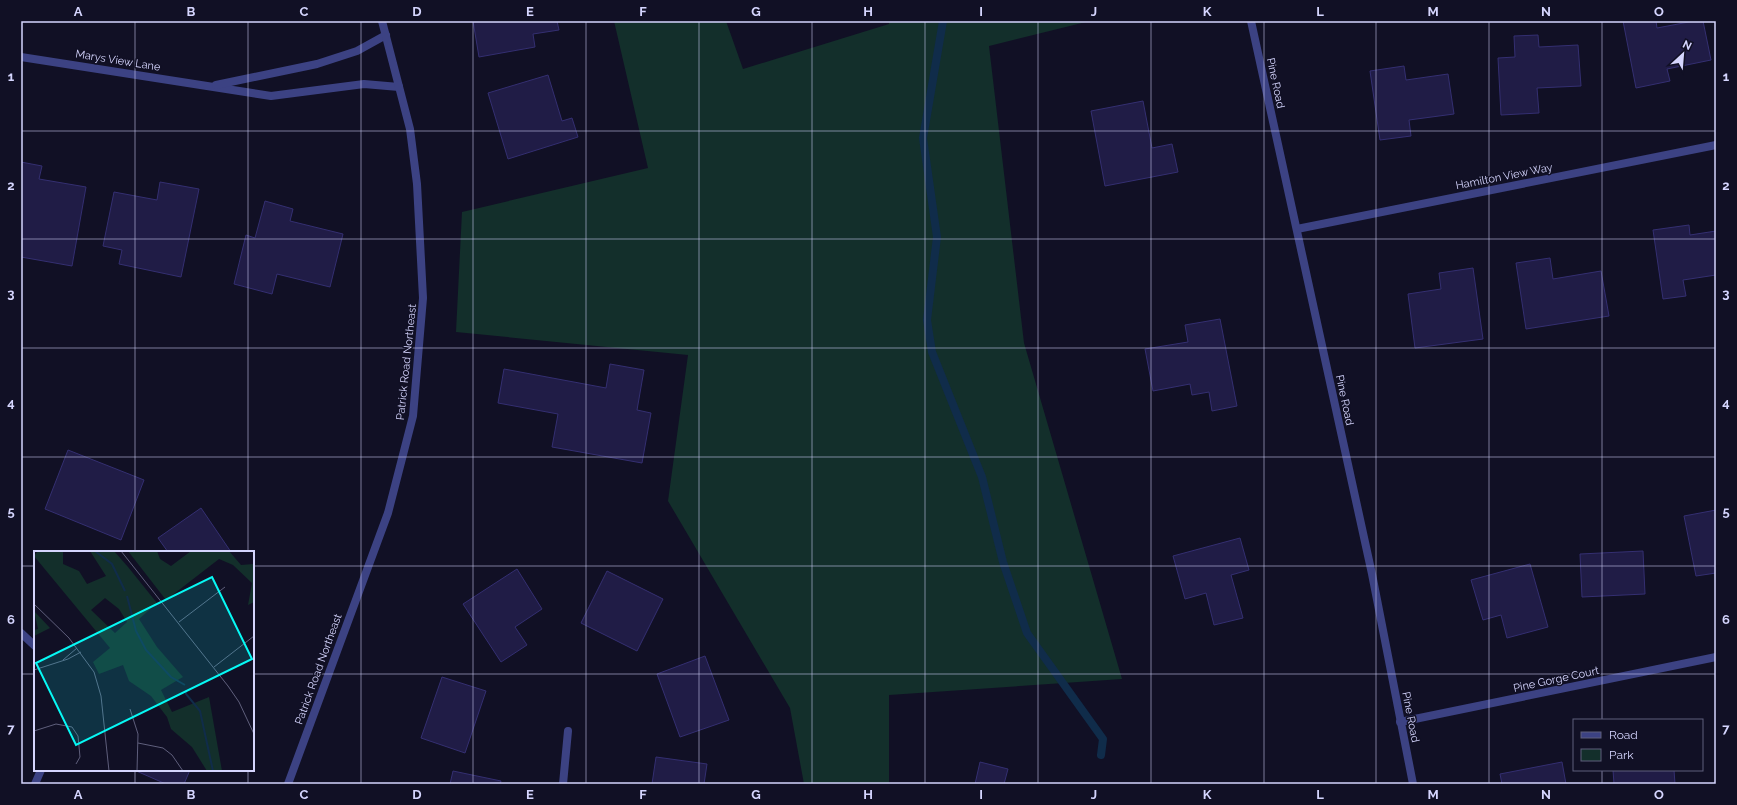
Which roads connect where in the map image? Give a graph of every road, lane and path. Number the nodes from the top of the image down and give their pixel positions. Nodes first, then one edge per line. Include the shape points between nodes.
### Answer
1 (382, 21) edge
2 (1251, 21) edge
3 (386, 35) junction
4 (21, 57) edge
5 (211, 86) junction
6 (399, 87) junction
7 (1716, 145) edge
8 (1297, 228) junction
9 (21, 633) edge
10 (34, 645) edge
11 (1716, 657) edge
12 (1400, 722) junction
13 (568, 731) dead end
14 (41, 771) edge
15 (35, 784) edge
16 (288, 784) edge
17 (563, 784) edge
18 (1413, 784) edge

1 - 3 street, Patrick Road Northeast
2 - 8 street, Pine Road
3 - 5 street, Marys View Lane via 357,52 317,64
3 - 6 street, Patrick Road Northeast
4 - 5 street, Marys View Lane
5 - 6 street, Marys View Lane via 271,96 364,84
6 - 16 street, Patrick Road Northeast via 410,129 417,184 423,298 413,416 388,513
7 - 8 street, Hamilton View Way
8 - 12 street, Pine Road via 1372,574
9 - 10 street
11 - 12 street, Pine Gorge Court
12 - 18 street, Pine Road
13 - 17 street
14 - 15 street

